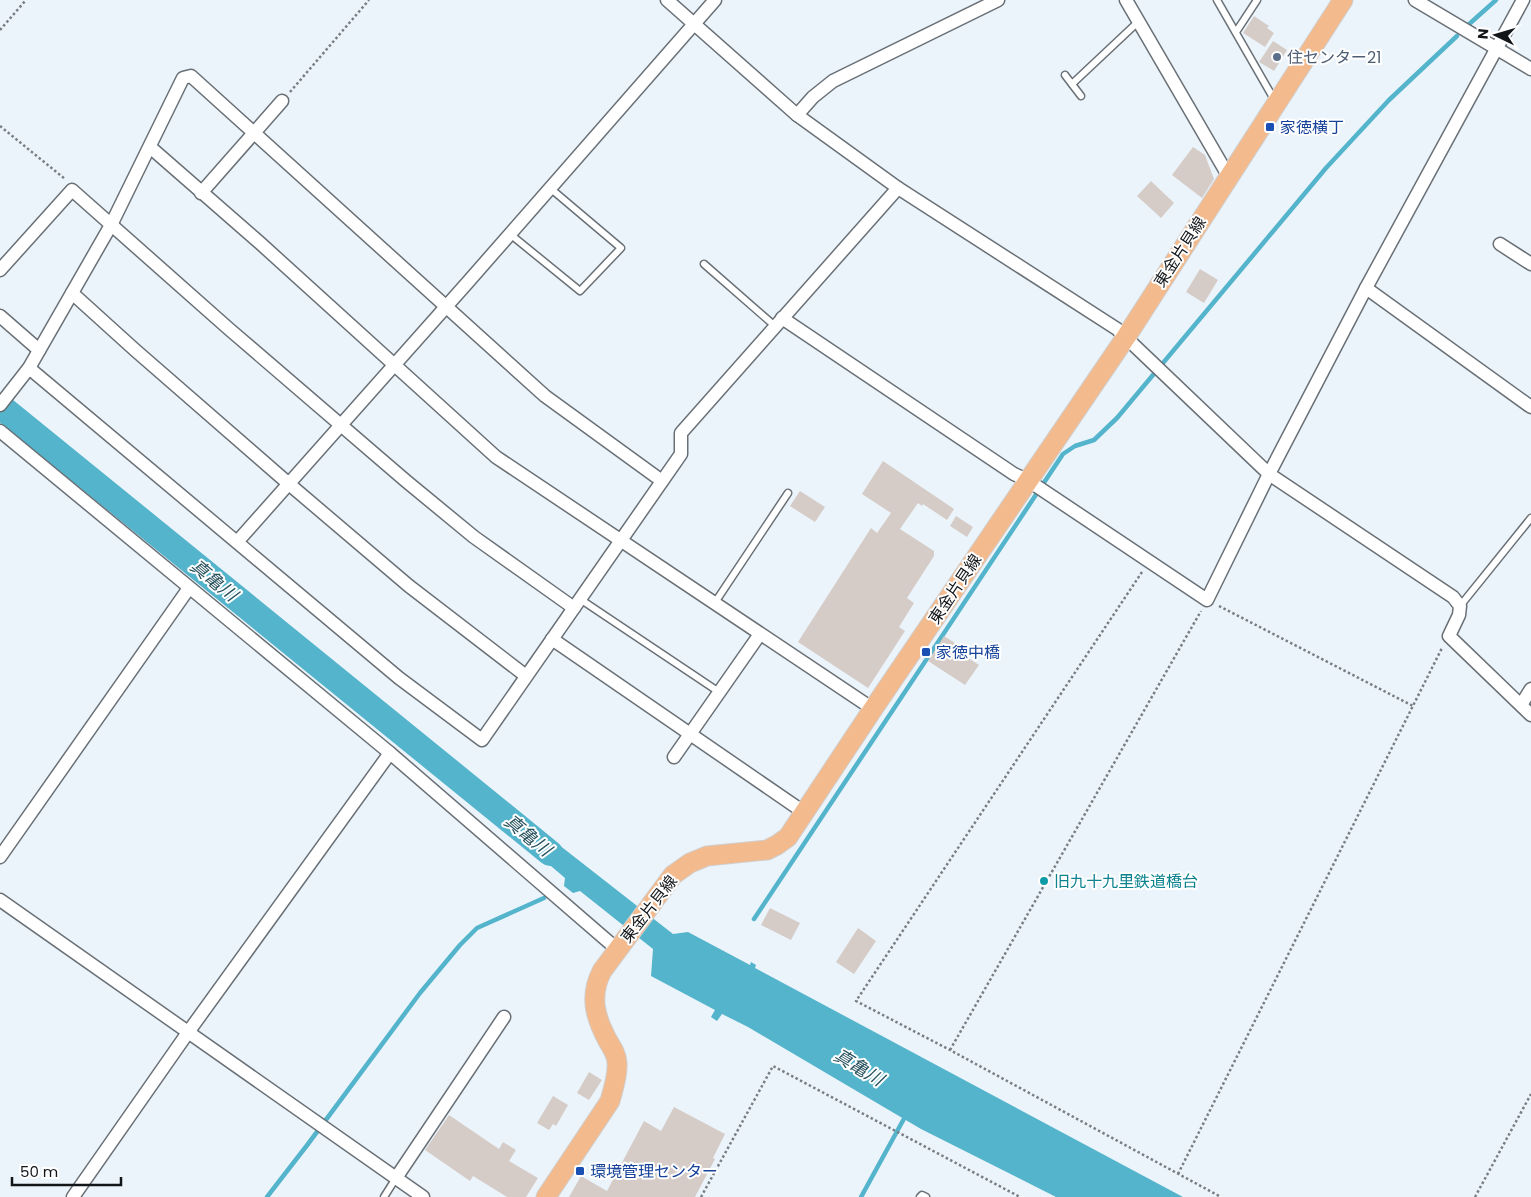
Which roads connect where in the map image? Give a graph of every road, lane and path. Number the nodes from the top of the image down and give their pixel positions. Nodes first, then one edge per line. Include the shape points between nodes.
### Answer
1 (26, 0) edge
2 (369, 0) edge
3 (667, 0) edge
4 (715, 0) edge
5 (998, 0) edge
6 (1126, 0) edge
7 (1217, 0) edge
8 (1257, 0) edge
9 (1343, 0) edge
10 (1415, 0) edge
11 (1523, 0) edge
12 (1138, 22) junction
13 (693, 25) junction
14 (0, 30) edge
15 (1236, 32) junction
16 (1497, 48) junction
17 (1531, 69) edge
18 (1064, 75) dead end
19 (1072, 84) junction
20 (1081, 96) dead end
21 (282, 100) joint
22 (1276, 104) junction
23 (797, 115) junction
24 (0, 126) edge
25 (253, 132) junction
26 (150, 147) junction
27 (1230, 177) junction
28 (550, 188) junction
29 (898, 188) junction
30 (72, 190) junction
31 (201, 193) junction
32 (111, 225) junction
33 (510, 234) junction
34 (1500, 244) dead end
35 (704, 264) dead end
36 (1531, 264) edge
37 (0, 270) edge
38 (1366, 288) junction
39 (72, 293) junction
40 (446, 308) junction
41 (0, 316) edge
42 (778, 322) junction
43 (1126, 337) junction
44 (40, 350) junction
45 (394, 366) junction
46 (29, 368) junction
47 (3, 401) edge
48 (1531, 406) edge
49 (341, 425) junction
50 (0, 431) edge
51 (1268, 474) junction
52 (662, 481) junction
53 (289, 484) junction
54 (1037, 486) junction
55 (788, 493) dead end
56 (1531, 518) edge
57 (620, 541) junction
58 (237, 542) junction
59 (1149, 562) junction
60 (189, 588) junction
61 (1207, 600) junction
62 (577, 604) junction
63 (714, 604) junction
64 (1460, 606) junction
65 (760, 634) junction
66 (1450, 636) junction
67 (552, 639) junction
68 (526, 676) junction
69 (1531, 689) edge
70 (719, 692) junction
71 (1521, 705) junction
72 (1413, 706) junction
73 (873, 709) junction
74 (1531, 715) edge
75 (690, 734) junction
76 (390, 753) junction
77 (674, 757) dead end
78 (805, 813) junction
79 (0, 857) edge
80 (0, 900) edge
81 (618, 950) junction
82 (504, 1017) dead end
83 (189, 1031) junction
84 (950, 1050) junction
85 (1531, 1094) edge
86 (1178, 1174) junction
87 (396, 1178) junction
88 (73, 1197) edge
89 (384, 1197) edge
90 (423, 1197) edge
91 (546, 1197) edge
92 (701, 1197) edge
93 (920, 1197) edge
94 (926, 1197) edge
95 (1020, 1197) edge
96 (1221, 1197) edge
97 (1475, 1197) edge

1 - 14 path
2 - 21 path
3 - 13 street
4 - 13 street
5 - 23 street via 833,81
6 - 12 street
7 - 15 lane
8 - 15 lane
9 - 22 main road, 東金片貝線
10 - 16 street
11 - 16 street
12 - 19 lane
12 - 27 street
13 - 23 street
13 - 28 street
15 - 22 lane
16 - 17 street
16 - 38 street
18 - 19 lane
19 - 20 lane
21 - 25 street
22 - 27 main road, 東金片貝線
23 - 29 street
24 - 30 path via 70,184
25 - 26 street via 191,76 183,78
25 - 31 street
25 - 40 street
26 - 31 street
26 - 32 street
27 - 43 main road, 東金片貝線
28 - 33 street
28 - 33 lane via 621,248 580,291
29 - 42 street
29 - 43 street
30 - 32 street
30 - 37 street
31 - 45 street
32 - 39 street
32 - 49 street
33 - 40 street
34 - 36 street
35 - 42 lane
38 - 48 street
38 - 51 street
39 - 44 street
39 - 53 street
40 - 45 street
40 - 52 street via 545,396
41 - 44 street
42 - 52 street via 681,433 681,454
42 - 54 street
43 - 51 street
43 - 54 main road, 東金片貝線
44 - 46 street
45 - 49 street
45 - 57 street via 496,457
46 - 47 street
46 - 58 street
49 - 53 street
49 - 62 street via 474,537
50 - 60 street
51 - 61 street
51 - 64 street via 1453,597
52 - 57 street
53 - 58 street
53 - 68 street via 409,586
54 - 59 street
54 - 73 main road, 東金片貝線
55 - 63 lane
56 - 64 lane
57 - 62 street
57 - 63 street
58 - 68 street via 399,678 482,740
59 - 61 street
59 - 84 path via 856,1001
60 - 76 street
60 - 79 street
61 - 72 path
61 - 84 path
62 - 67 street
62 - 70 lane
63 - 65 street
64 - 66 street
65 - 70 street
65 - 73 street
66 - 71 street
66 - 72 path
67 - 68 street
67 - 75 street
69 - 71 street
70 - 75 street
71 - 74 street
72 - 86 path
73 - 78 main road, 東金片貝線
75 - 77 street
75 - 78 street
76 - 81 street
76 - 83 street
78 - 81 main road, 東金片貝線 via 788,837 767,850 707,856 673,875
80 - 83 street
81 - 91 main road, 東金片貝線 via 602,971 594,996 596,1014 618,1061 610,1102
82 - 87 street
83 - 87 street
83 - 88 street
84 - 86 path
85 - 97 path
86 - 96 path
87 - 89 lane
87 - 90 street
92 - 95 path via 773,1066
93 - 94 lane via 922,1194

